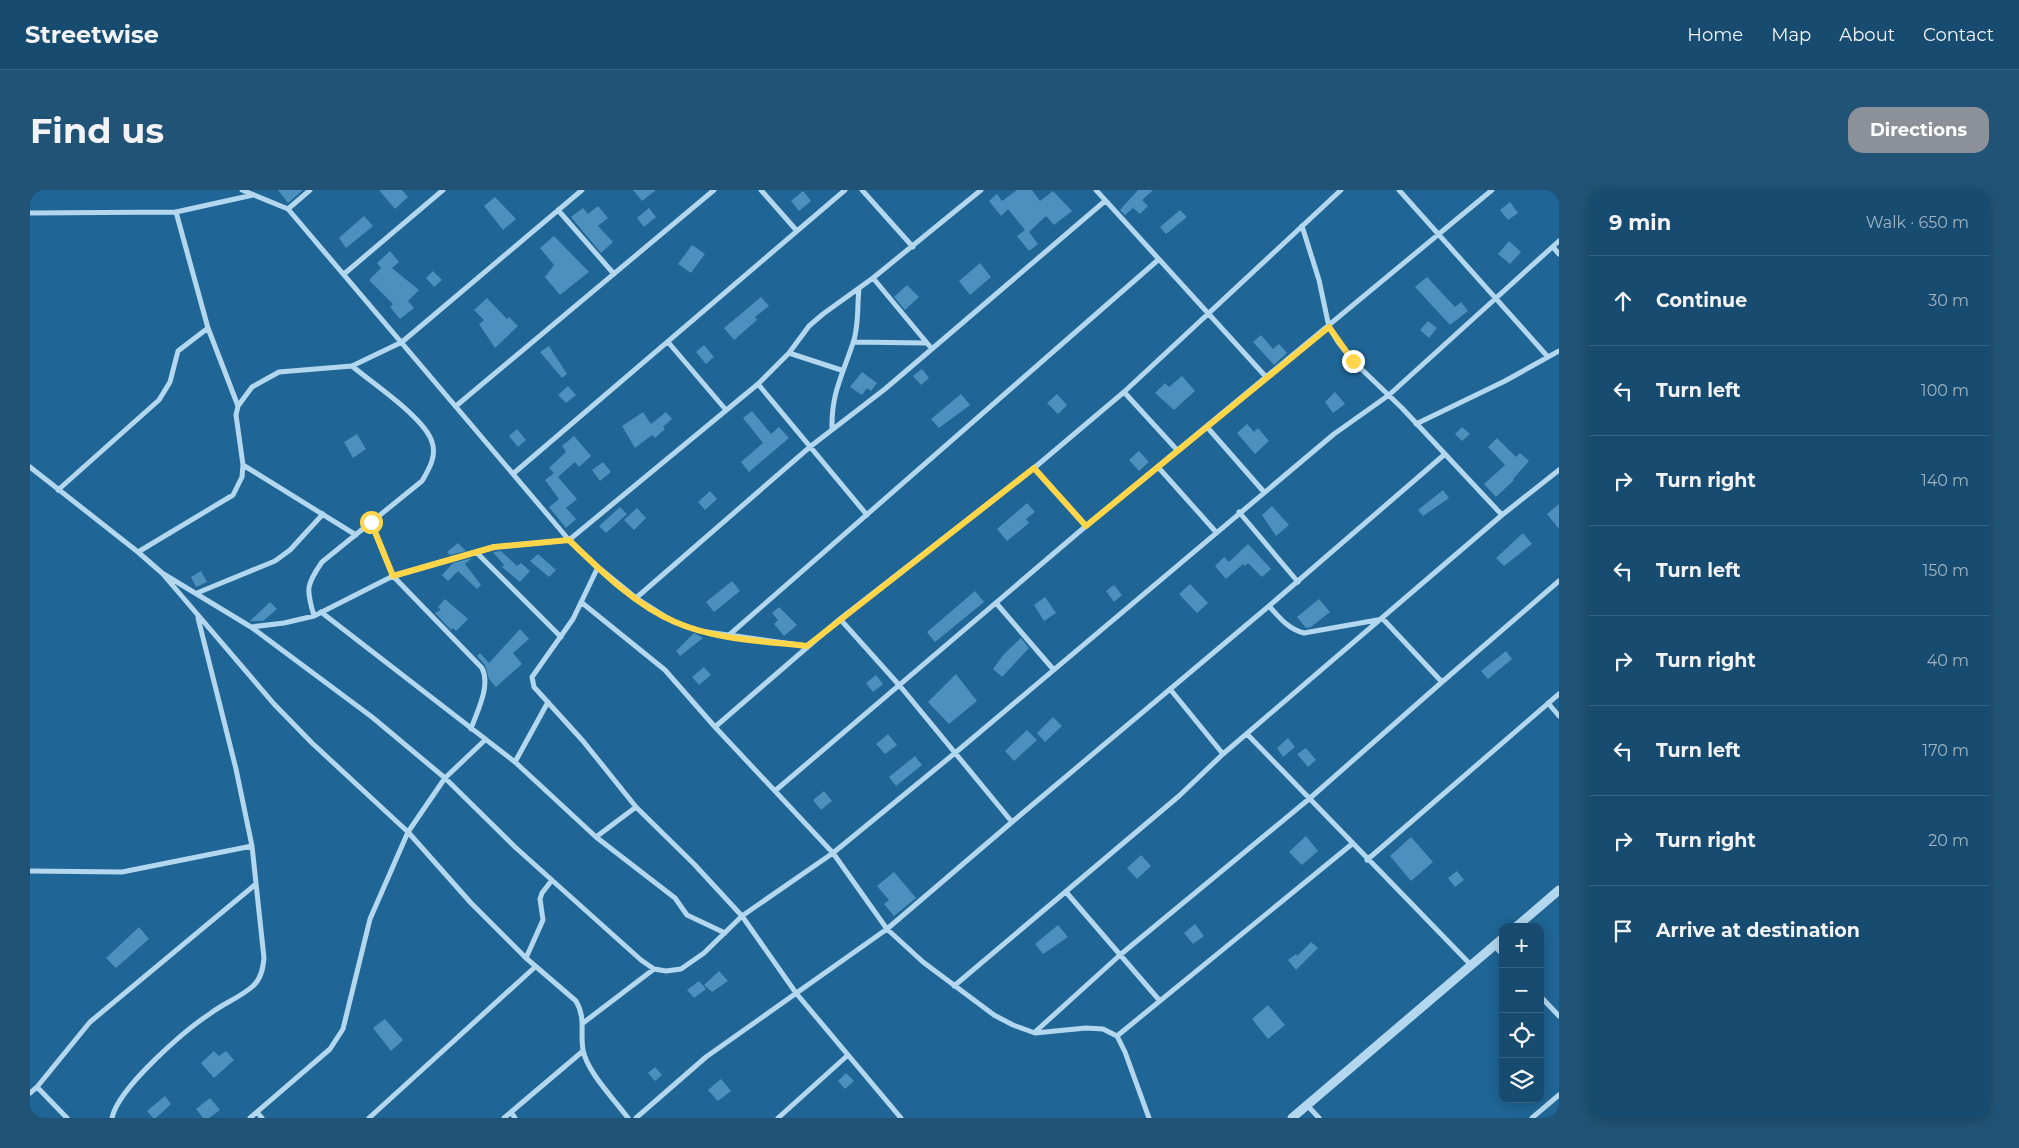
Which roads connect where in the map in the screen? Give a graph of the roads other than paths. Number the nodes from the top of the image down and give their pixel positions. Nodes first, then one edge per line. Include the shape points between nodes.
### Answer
1 (242, 190) edge
2 (310, 190) edge
3 (444, 190) edge
4 (582, 190) edge
5 (714, 190) edge
6 (761, 190) edge
7 (845, 190) edge
8 (862, 190) edge
9 (981, 190) edge
10 (1096, 190) edge
11 (1342, 190) edge
12 (1399, 190) edge
13 (1492, 190) edge
14 (253, 194) junction
15 (1105, 201) junction
16 (288, 209) junction
17 (558, 210) junction
18 (176, 212) junction
19 (30, 213) edge
20 (1302, 226) junction
21 (797, 231) junction
22 (1438, 235) junction
23 (1559, 241) edge
24 (913, 247) junction
25 (1553, 247) junction
26 (1559, 254) edge
27 (1158, 260) junction
28 (344, 274) junction
29 (614, 274) junction
30 (873, 278) junction
31 (859, 289) junction
32 (1496, 299) junction
33 (1207, 314) junction
34 (1329, 327) junction
35 (208, 328) junction
36 (402, 342) junction
37 (668, 342) junction
38 (854, 342) junction
39 (925, 342) junction
40 (932, 349) junction
41 (1559, 351) edge
42 (789, 353) junction
43 (1548, 357) junction
44 (352, 366) junction
45 (841, 370) junction
46 (1267, 378) junction
47 (758, 384) junction
48 (1124, 392) junction
49 (1389, 395) junction
50 (238, 406) junction
51 (456, 406) junction
52 (726, 410) junction
53 (1416, 424) junction
54 (1207, 427) junction
55 (832, 430) junction
56 (811, 446) junction
57 (1178, 451) junction
58 (1445, 454) junction
59 (243, 465) junction
60 (30, 466) edge
61 (1034, 468) junction
62 (1158, 468) junction
63 (1559, 470) edge
64 (514, 473) junction
65 (58, 490) junction
66 (1264, 492) junction
67 (1240, 512) junction
68 (323, 514) junction
69 (867, 515) junction
70 (1502, 516) junction
71 (371, 522) junction
72 (1086, 526) junction
73 (1216, 532) junction
74 (356, 534) junction
75 (569, 540) junction
76 (138, 552) junction
77 (476, 552) junction
78 (598, 567) junction
79 (162, 574) junction
80 (393, 576) junction
81 (1559, 581) edge
82 (1298, 582) junction
83 (197, 593) junction
84 (636, 598) junction
85 (581, 602) junction
86 (997, 604) junction
87 (1269, 606) junction
88 (321, 612) junction
89 (197, 616) junction
90 (314, 616) junction
91 (840, 619) junction
92 (1384, 619) junction
93 (250, 626) junction
94 (728, 636) junction
95 (561, 637) junction
96 (807, 646) junction
97 (1053, 669) junction
98 (1442, 682) junction
99 (900, 686) junction
100 (1170, 689) junction
101 (1559, 694) edge
102 (548, 702) junction
103 (1548, 703) junction
104 (1559, 716) edge
105 (715, 727) junction
106 (470, 729) junction
107 (1247, 734) junction
108 (484, 740) junction
109 (955, 753) junction
110 (1223, 754) junction
111 (515, 762) junction
112 (445, 778) junction
113 (776, 790) junction
114 (1309, 799) junction
115 (636, 807) junction
116 (1012, 822) junction
117 (408, 832) junction
118 (596, 837) junction
119 (1352, 844) junction
120 (252, 846) junction
121 (833, 854) junction
122 (1367, 860) junction
123 (30, 871) edge
124 (552, 880) junction
125 (256, 884) junction
126 (1559, 890) edge
127 (1066, 892) junction
128 (742, 916) junction
129 (1521, 923) edge
130 (886, 929) junction
131 (725, 933) junction
132 (1499, 941) edge
133 (1494, 945) junction
134 (1499, 950) edge
135 (1120, 955) junction
136 (526, 958) junction
137 (1471, 966) junction
138 (535, 967) junction
139 (654, 969) junction
140 (954, 986) junction
141 (796, 993) junction
142 (1544, 1000) edge
143 (1160, 1001) junction
144 (1559, 1016) edge
145 (583, 1023) junction
146 (1035, 1032) junction
147 (1117, 1036) junction
148 (583, 1050) junction
149 (848, 1054) junction
150 (37, 1087) junction
151 (30, 1094) edge
152 (1559, 1095) edge
153 (1307, 1105) junction
154 (257, 1112) junction
155 (511, 1112) junction
156 (67, 1118) edge
157 (112, 1118) edge
158 (250, 1118) edge
159 (262, 1118) edge
160 (369, 1118) edge
161 (504, 1118) edge
162 (516, 1118) edge
163 (628, 1118) edge
164 (636, 1118) edge
165 (778, 1118) edge
166 (901, 1118) edge
167 (1149, 1118) edge
168 (1292, 1118) edge
169 (1319, 1118) edge
170 (1532, 1118) edge

1 - 14 street
2 - 16 street
3 - 28 street
4 - 17 street
5 - 29 street
6 - 21 street
7 - 21 street
8 - 24 street
9 - 24 street
10 - 15 street
11 - 20 street
12 - 22 street
13 - 22 street
14 - 16 street
14 - 18 street
15 - 27 street
15 - 40 street
16 - 28 street
17 - 29 street
17 - 36 street
18 - 19 street
18 - 35 street
20 - 33 street
20 - 34 street
21 - 37 street
22 - 32 street
22 - 34 street
23 - 25 street
24 - 30 street
25 - 26 street
25 - 32 street
27 - 33 street
27 - 69 street
28 - 36 street
29 - 51 street
30 - 31 street
30 - 39 street
31 - 38 street
31 - 42 street via 809,326
32 - 43 street
32 - 49 street
33 - 46 street
33 - 48 street
34 - 46 street
34 - 49 street via 1353,361
35 - 50 street
35 - 65 street via 178,350 170,382 159,400
36 - 44 street
36 - 51 street
37 - 52 street
37 - 64 street
38 - 39 street
38 - 45 street
39 - 40 street
40 - 55 street
41 - 43 street
42 - 45 street
42 - 47 street
43 - 53 street via 1505,382
44 - 50 street via 279,372 252,388
44 - 71 street via 422,423 433,442 432,462 422,481
45 - 55 street via 833,402
46 - 54 street
47 - 52 street
47 - 56 street
48 - 57 street
48 - 61 street
49 - 53 street
49 - 66 street via 1334,434
50 - 59 street via 236,415
51 - 64 street
52 - 75 street
53 - 58 street
54 - 57 street
54 - 66 street
55 - 56 street
56 - 69 street
56 - 84 street
57 - 62 street
58 - 70 street
58 - 82 street
59 - 68 street
59 - 76 street via 242,477 233,495
60 - 65 street
61 - 72 street
61 - 91 street
62 - 72 street
62 - 73 street
63 - 70 street
64 - 75 street
65 - 76 street
66 - 67 street
67 - 73 street
67 - 82 street
68 - 74 street
68 - 83 street via 290,550 275,561
69 - 94 street
70 - 92 street
71 - 74 street
71 - 80 street
72 - 86 street
73 - 97 street
74 - 90 street via 322,562 309,580 308,596
75 - 77 street via 494,547
75 - 78 street
76 - 79 street
77 - 80 street
77 - 95 street
78 - 84 street
78 - 85 street
79 - 83 street
79 - 89 street
80 - 88 street
80 - 106 street via 482,668 486,684
81 - 98 street
82 - 87 street
83 - 93 street
84 - 94 street via 674,622
85 - 95 street
85 - 105 street via 665,670
86 - 97 street
86 - 99 street
87 - 92 street via 1286,625 1304,633
87 - 100 street
88 - 90 street
88 - 106 street
89 - 117 street via 312,743
89 - 120 street
90 - 93 street
91 - 96 street
91 - 99 street
92 - 98 street
92 - 107 street
93 - 112 street via 372,717
94 - 96 street
95 - 102 street via 532,677 534,687
96 - 105 street
97 - 109 street
98 - 114 street
99 - 109 street
99 - 113 street
100 - 110 street
100 - 116 street
101 - 103 street
102 - 111 street
102 - 115 street
103 - 104 street
103 - 122 street
105 - 113 street
106 - 108 street
107 - 110 street
107 - 114 street
108 - 111 street
108 - 112 street
109 - 116 street
109 - 121 street
110 - 127 street
111 - 118 street
112 - 117 street
112 - 124 street
113 - 121 street
114 - 119 street
114 - 135 street
115 - 118 street
115 - 128 street
116 - 130 street
117 - 136 street via 471,903
117 - 154 street via 370,919 343,1029 330,1049
118 - 131 street via 675,898 687,915
119 - 122 street
119 - 143 street
120 - 123 street via 122,872
120 - 125 street
121 - 128 street
121 - 130 street
122 - 137 street
124 - 136 street via 542,893 543,920
124 - 139 street
125 - 150 street via 90,1022
125 - 157 street via 264,958 262,973 254,986 211,1012 167,1048 120,1099
126 - 129 street
127 - 135 street
127 - 140 street
128 - 131 street
128 - 141 street
130 - 140 street
130 - 141 street
131 - 139 street via 681,969 666,972
132 - 133 street
133 - 134 street
133 - 137 street
135 - 143 street
135 - 146 street
136 - 138 street
137 - 153 street
138 - 145 street via 576,1001
138 - 160 street
139 - 145 street
140 - 146 street via 994,1016
141 - 149 street
141 - 164 street via 706,1057
142 - 144 street
143 - 147 street
145 - 148 street
146 - 147 street via 1086,1028
147 - 167 street
148 - 155 street
148 - 163 street via 591,1068
149 - 165 street
149 - 166 street
150 - 151 street
150 - 156 street
152 - 170 street
153 - 168 street
153 - 169 street
154 - 158 street
154 - 159 street
155 - 161 street
155 - 162 street

